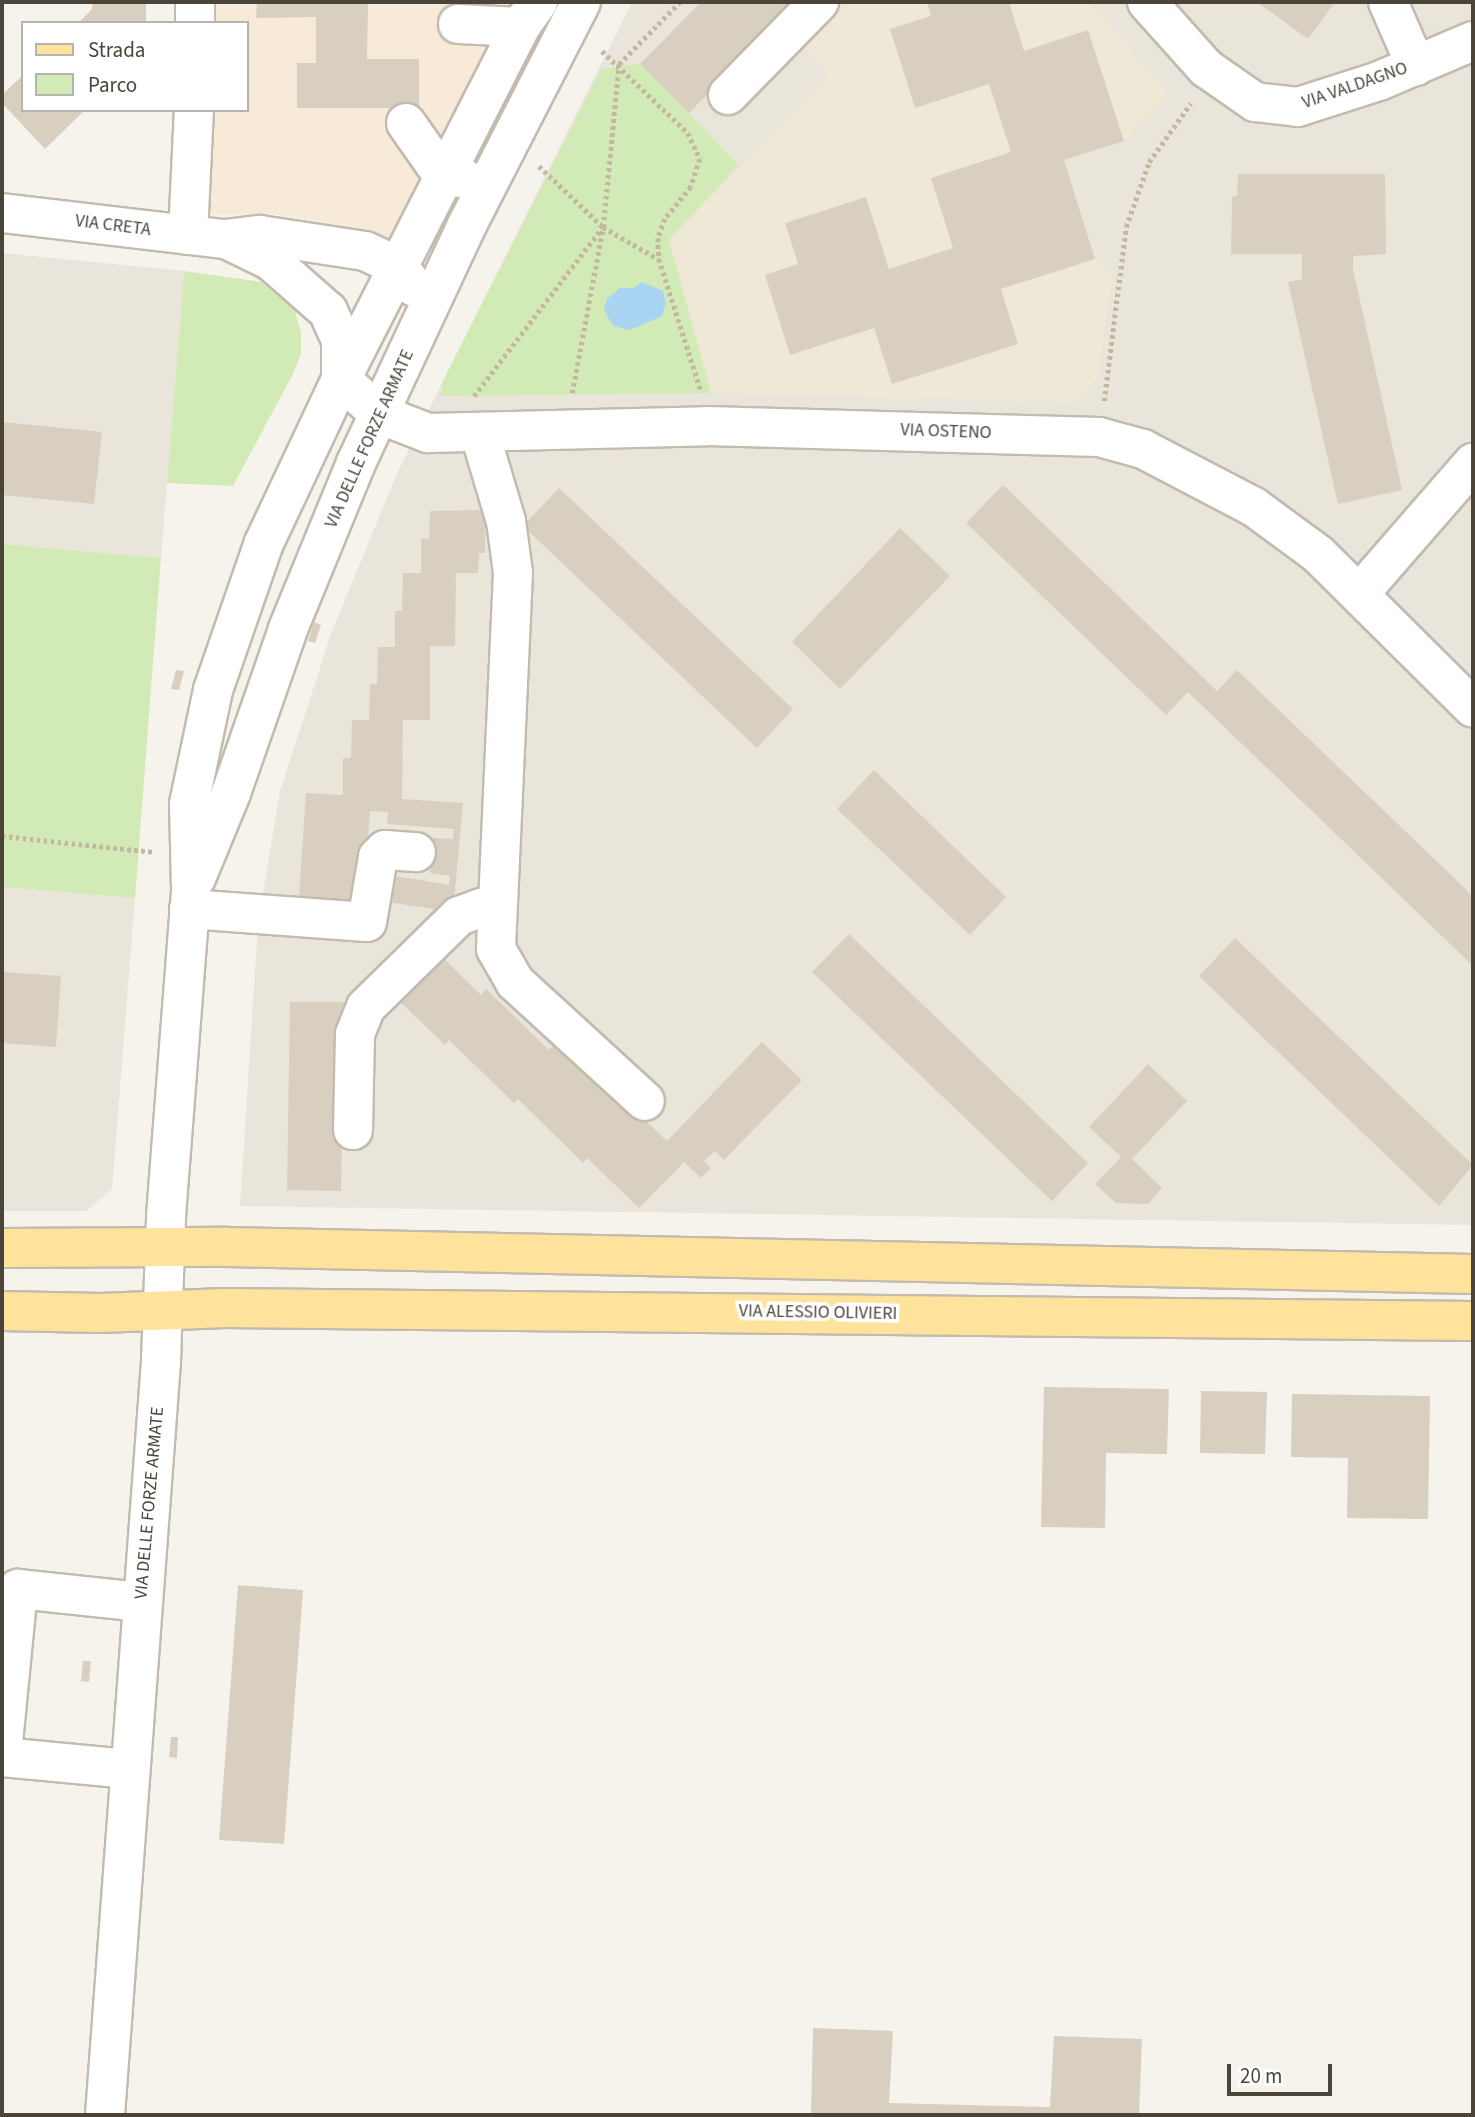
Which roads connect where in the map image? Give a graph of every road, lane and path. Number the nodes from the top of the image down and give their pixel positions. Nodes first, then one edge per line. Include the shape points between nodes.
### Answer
1 (195, 2) edge
2 (582, 2) edge
3 (680, 2) edge
4 (819, 2) edge
5 (1147, 2) edge
6 (1388, 2) edge
7 (529, 14) edge
8 (195, 21) edge
9 (458, 24) dead end
10 (1473, 41) edge
11 (602, 51) dead end
12 (550, 63) junction
13 (619, 64) junction
14 (1416, 66) junction
15 (728, 94) dead end
16 (1191, 102) dead end
17 (194, 112) edge
18 (407, 123) dead end
19 (539, 166) dead end
20 (444, 177) junction
21 (490, 179) junction
22 (2, 213) edge
23 (603, 227) junction
24 (206, 237) junction
25 (659, 259) junction
26 (399, 267) junction
27 (430, 306) junction
28 (341, 379) junction
29 (704, 401) dead end
30 (570, 404) dead end
31 (379, 414) junction
32 (475, 418) junction
33 (1099, 436) junction
34 (1473, 463) edge
35 (1359, 594) junction
36 (1473, 706) edge
37 (2, 836) edge
38 (153, 852) dead end
39 (416, 852) dead end
40 (190, 899) junction
41 (495, 918) junction
42 (645, 1101) dead end
43 (353, 1130) dead end
44 (164, 1247) junction
45 (2, 1248) edge
46 (1473, 1274) edge
47 (163, 1309) junction
48 (2, 1311) edge
49 (1473, 1321) edge
50 (142, 1602) junction
51 (2, 1755) edge
52 (129, 1769) junction
53 (105, 2115) edge

1 - 8 street
2 - 12 street, VIA DELLE FORZE ARMATE
3 - 13 path
4 - 15 street
5 - 14 street, VIA VALDAGNO via 1206,68 1255,102 1298,107
6 - 14 street
7 - 9 street
7 - 12 street
7 - 20 street, VIA DELLE FORZE ARMATE
10 - 14 street, VIA VALDAGNO
11 - 13 path
12 - 21 street, VIA DELLE FORZE ARMATE
13 - 23 path
13 - 25 path via 688,133 700,159 691,187 665,219 658,238
16 - 33 path via 1149,162 1126,228
17 - 24 street
18 - 20 street
19 - 23 path
20 - 21 street
20 - 26 street, VIA DELLE FORZE ARMATE
21 - 27 street, VIA DELLE FORZE ARMATE
22 - 24 street, VIA CRETA
23 - 25 path
23 - 30 path
23 - 32 path
24 - 26 street, VIA CRETA via 260,235 365,251
24 - 28 street, VIA CRETA via 271,261 328,311 341,340
25 - 29 path
26 - 27 street
26 - 28 street, VIA DELLE FORZE ARMATE
27 - 31 street, VIA DELLE FORZE ARMATE
28 - 31 street, VIA OSTENO
28 - 40 street, VIA DELLE FORZE ARMATE via 264,543 213,690 189,804
31 - 32 street, VIA OSTENO via 428,433
31 - 40 street, VIA DELLE FORZE ARMATE via 288,629
32 - 33 street, VIA OSTENO
32 - 41 street via 506,521 513,573
33 - 35 street, VIA OSTENO via 1143,449 1254,507 1318,554
34 - 35 street
35 - 36 street, VIA OSTENO
37 - 38 path
39 - 40 street via 385,850 378,857 367,922
40 - 44 street, VIA DELLE FORZE ARMATE
41 - 42 street via 496,949 515,982
41 - 43 street via 481,908 460,916 366,1007 355,1034
44 - 45 main road
44 - 46 main road
44 - 47 street, VIA DELLE FORZE ARMATE
47 - 48 main road, VIA ALESSIO OLIVIERI
47 - 49 main road, VIA ALESSIO OLIVIERI
47 - 50 street, VIA DELLE FORZE ARMATE
50 - 51 street via 18,1590
50 - 52 street, VIA DELLE FORZE ARMATE
51 - 52 street
52 - 53 street, VIA DELLE FORZE ARMATE

